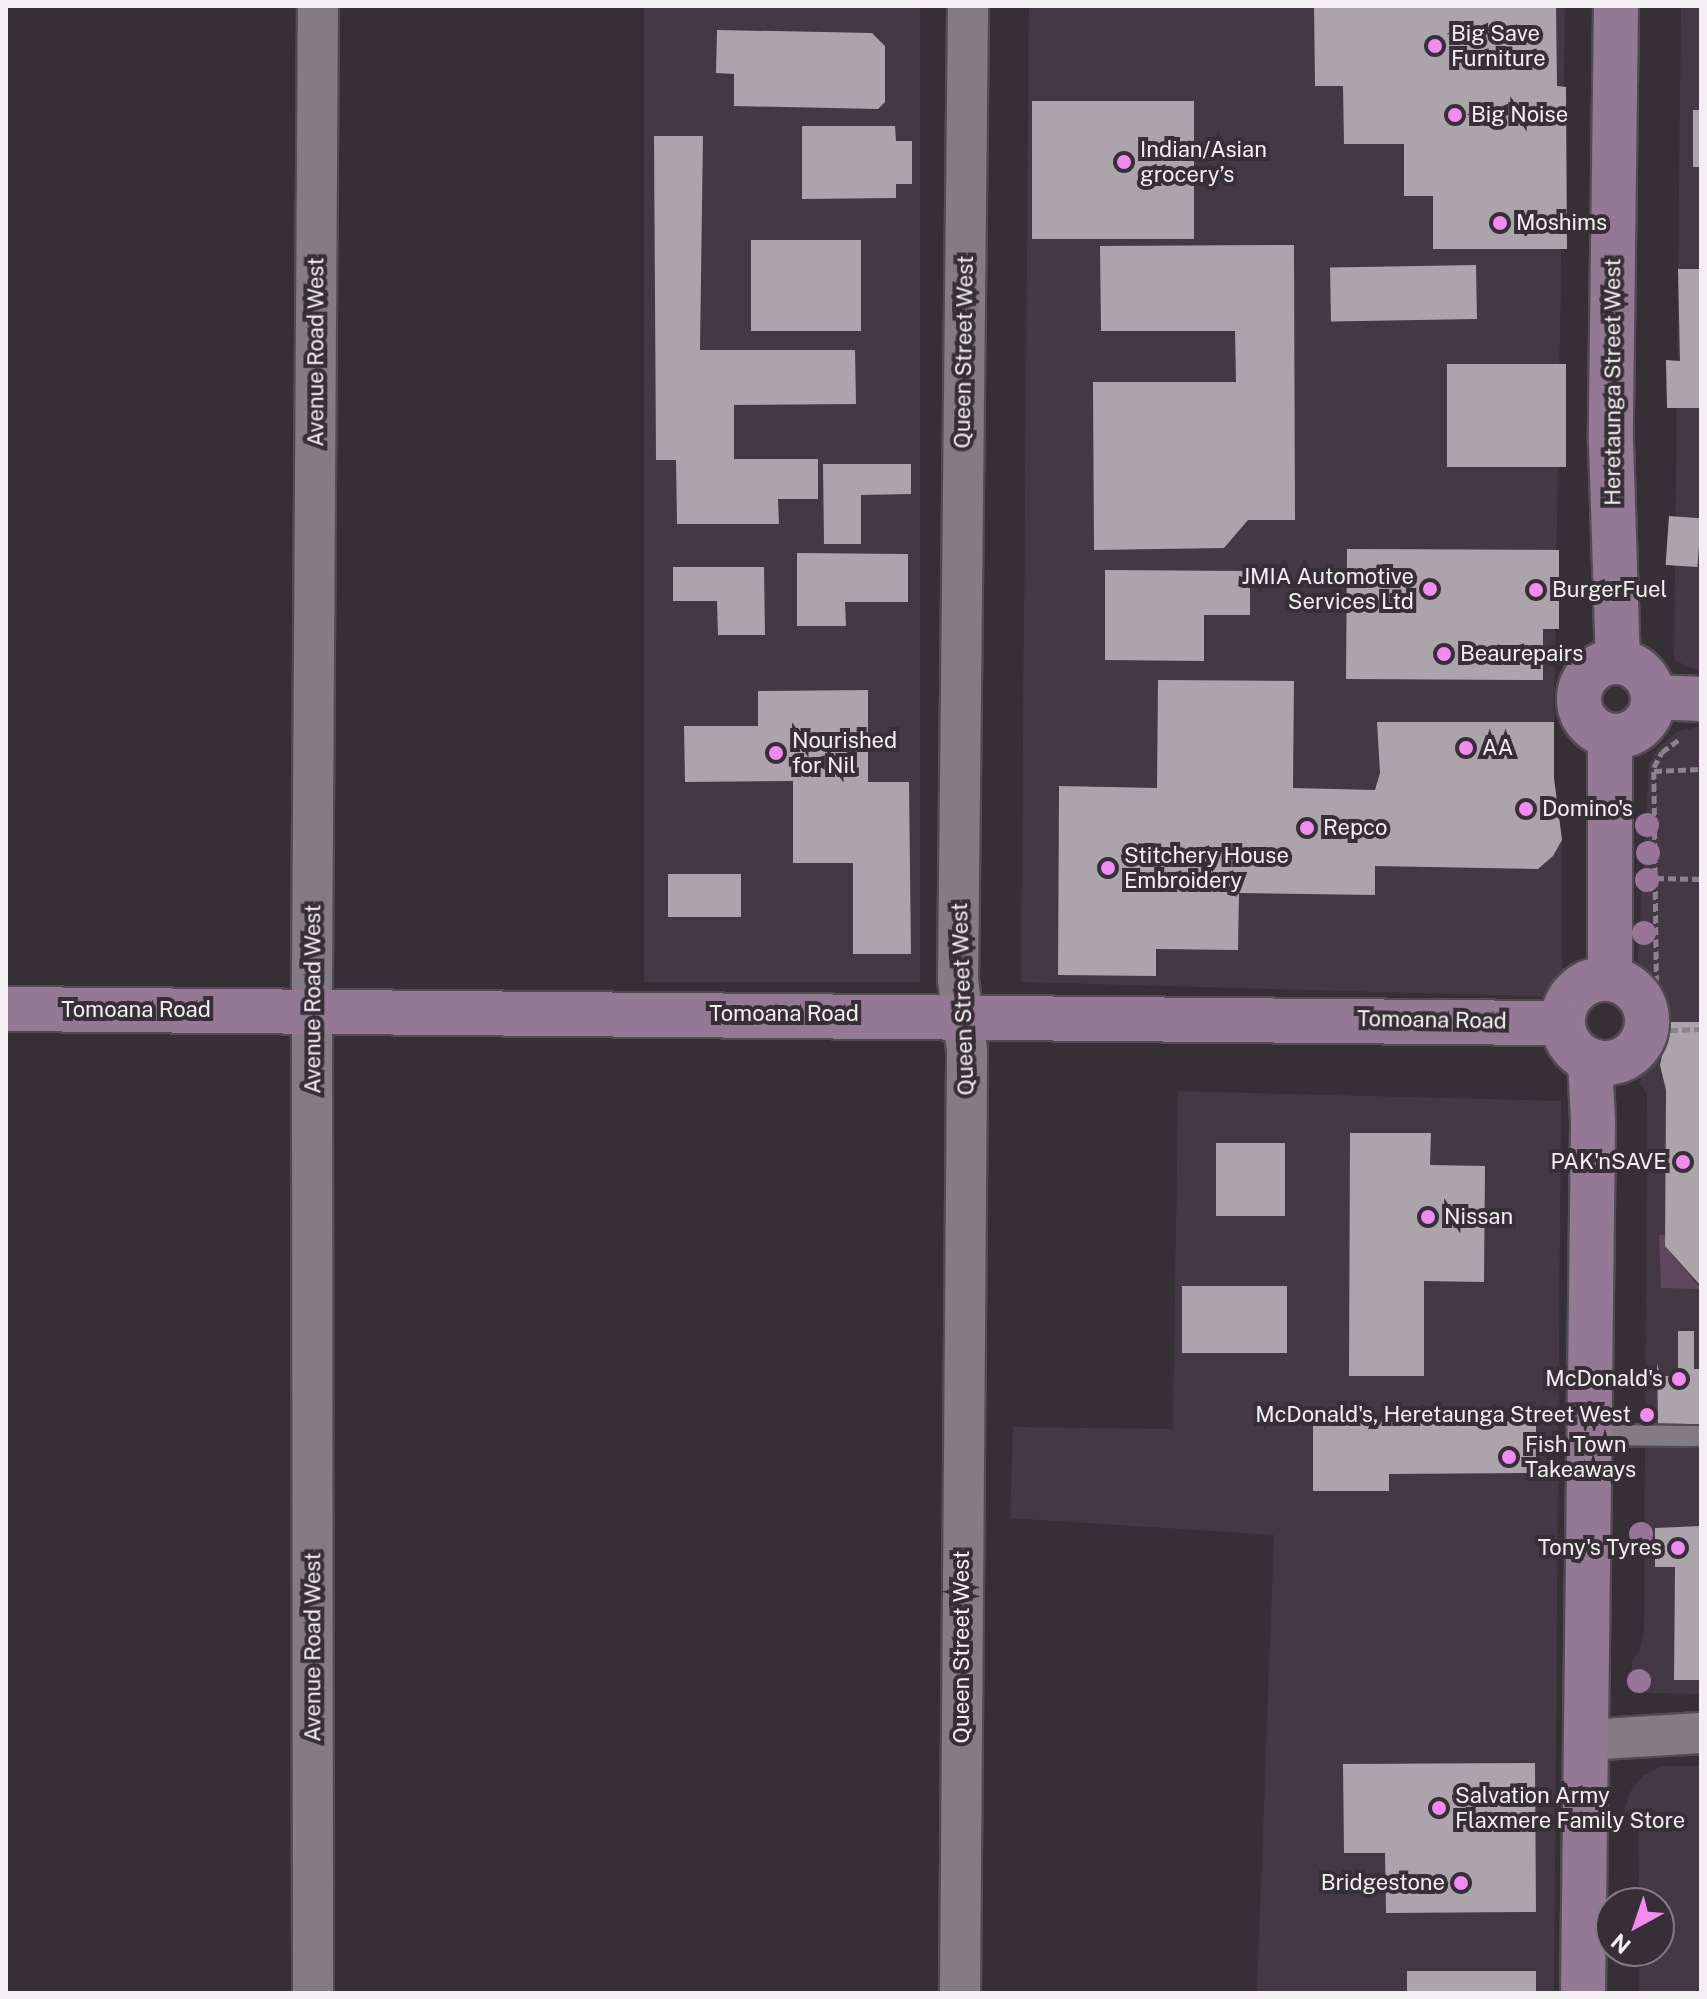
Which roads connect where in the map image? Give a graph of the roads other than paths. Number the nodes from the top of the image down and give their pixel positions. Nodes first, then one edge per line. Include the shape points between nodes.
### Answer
1 (318, 6) edge
2 (968, 6) edge
3 (1616, 6) edge
4 (1618, 661) junction
5 (1653, 697) junction
6 (1696, 718) edge
7 (1610, 736) junction
8 (1610, 978) junction
9 (6, 1009) edge
10 (313, 1011) junction
11 (963, 1015) junction
12 (1563, 1023) junction
13 (1600, 1062) junction
14 (1615, 1435) junction
15 (1701, 1436) edge
16 (1701, 1733) edge
17 (1599, 1738) junction
18 (313, 1993) edge
19 (960, 1993) edge
20 (1583, 1993) edge
21 (1608, 1993) edge

1 - 10 street, Avenue Road West
2 - 11 street, Queen Street West via 958,969
3 - 4 main road, Heretaunga Street West via 1611,442
4 - 5 main road via 1639,669
4 - 7 main road via 1584,677 1578,700 1587,723
5 - 6 main road
5 - 7 main road via 1642,726 1631,734
7 - 8 main road
8 - 12 main road via 1578,988 1566,1003
8 - 13 main road via 1643,1001 1651,1031 1635,1051
9 - 10 main road, Tomoana Road
10 - 11 main road, Tomoana Road
10 - 18 street, Avenue Road West
11 - 12 main road, Tomoana Road
11 - 19 street, Queen Street West via 967,1051
12 - 13 main road via 1571,1045
13 - 14 main road via 1617,1300
13 - 17 main road via 1593,1121
14 - 15 lane
14 - 17 main road via 1617,1499
16 - 17 street
17 - 20 main road
17 - 21 main road

